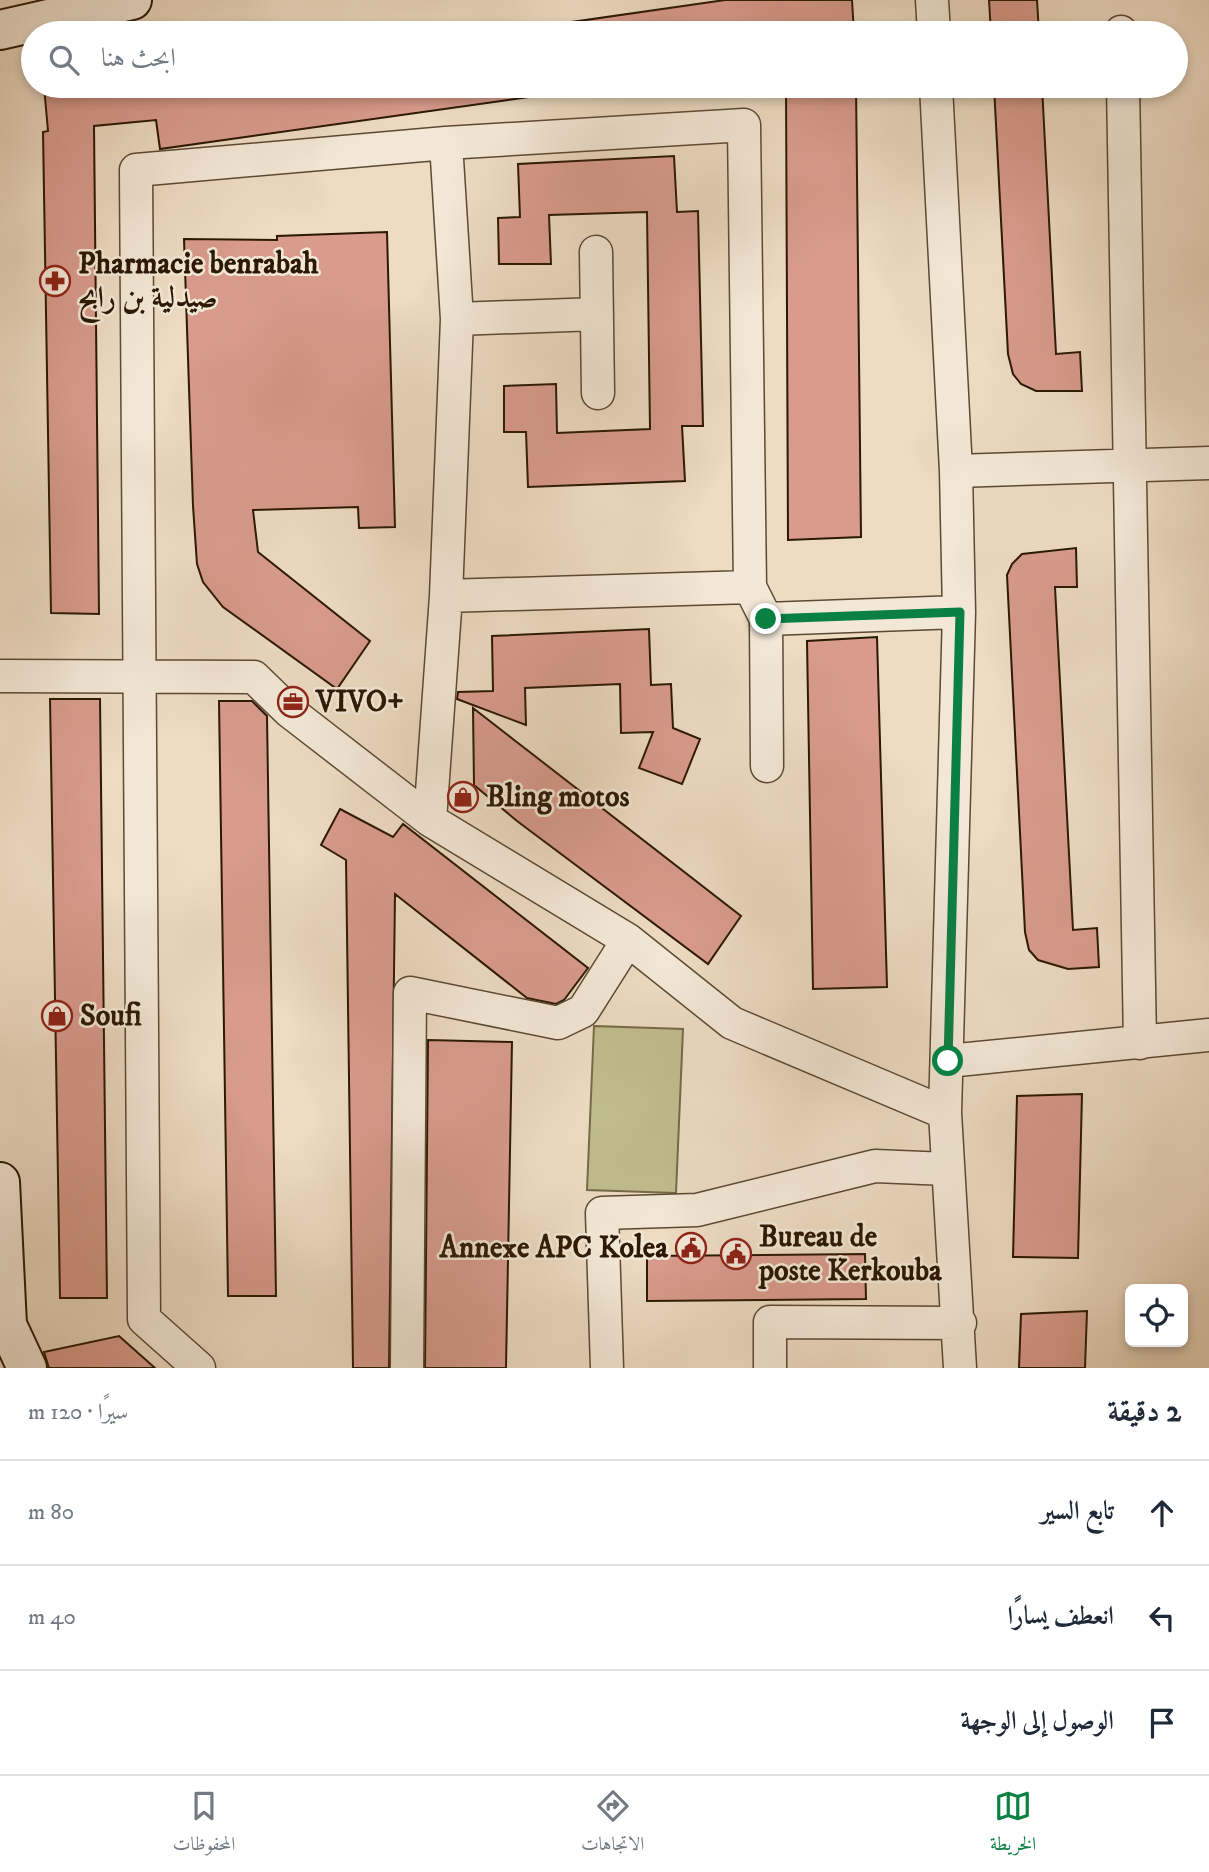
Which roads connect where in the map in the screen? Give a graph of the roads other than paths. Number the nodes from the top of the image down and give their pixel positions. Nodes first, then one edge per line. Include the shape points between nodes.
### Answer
1 (132, 0) edge
2 (932, 0) edge
3 (40, 21) edge
4 (933, 21) edge
5 (21, 25) edge
6 (0, 30) edge
7 (937, 98) edge
8 (1122, 98) edge
9 (446, 143) junction
10 (596, 252) dead end
11 (597, 314) junction
12 (457, 318) junction
13 (598, 393) dead end
14 (1209, 463) edge
15 (1130, 465) junction
16 (956, 471) junction
17 (750, 587) junction
18 (446, 596) junction
19 (960, 612) junction
20 (766, 619) junction
21 (0, 676) edge
22 (141, 679) junction
23 (767, 766) dead end
24 (430, 820) junction
25 (628, 940) junction
26 (1209, 1035) edge
27 (1140, 1043) junction
28 (948, 1061) junction
29 (945, 1113) junction
30 (947, 1169) junction
31 (0, 1182) edge
32 (960, 1323) junction
33 (15, 1356) edge
34 (199, 1368) edge
35 (407, 1368) edge
36 (607, 1368) edge
37 (770, 1368) edge
38 (960, 1368) edge

1 - 3 main road
2 - 4 street
5 - 6 main road
7 - 16 street
8 - 15 street
9 - 12 street
9 - 17 street via 744,125
9 - 22 street via 135,170
10 - 11 street
11 - 12 street
11 - 13 street
12 - 18 street
14 - 15 street
15 - 16 street
15 - 27 street
16 - 19 street
17 - 18 street
17 - 20 street
18 - 24 street
19 - 20 street
19 - 28 street
20 - 23 street
21 - 22 street
22 - 24 street via 254,677 289,710
22 - 34 street via 144,1319
24 - 25 street
25 - 29 street via 732,1023
25 - 35 street via 583,1011 558,1023 410,993
26 - 27 street
27 - 28 street
28 - 29 street
29 - 30 street
30 - 32 street
30 - 36 street via 875,1167 697,1210 602,1213
31 - 33 main road via 7,1325
32 - 37 street via 770,1322
32 - 38 street

